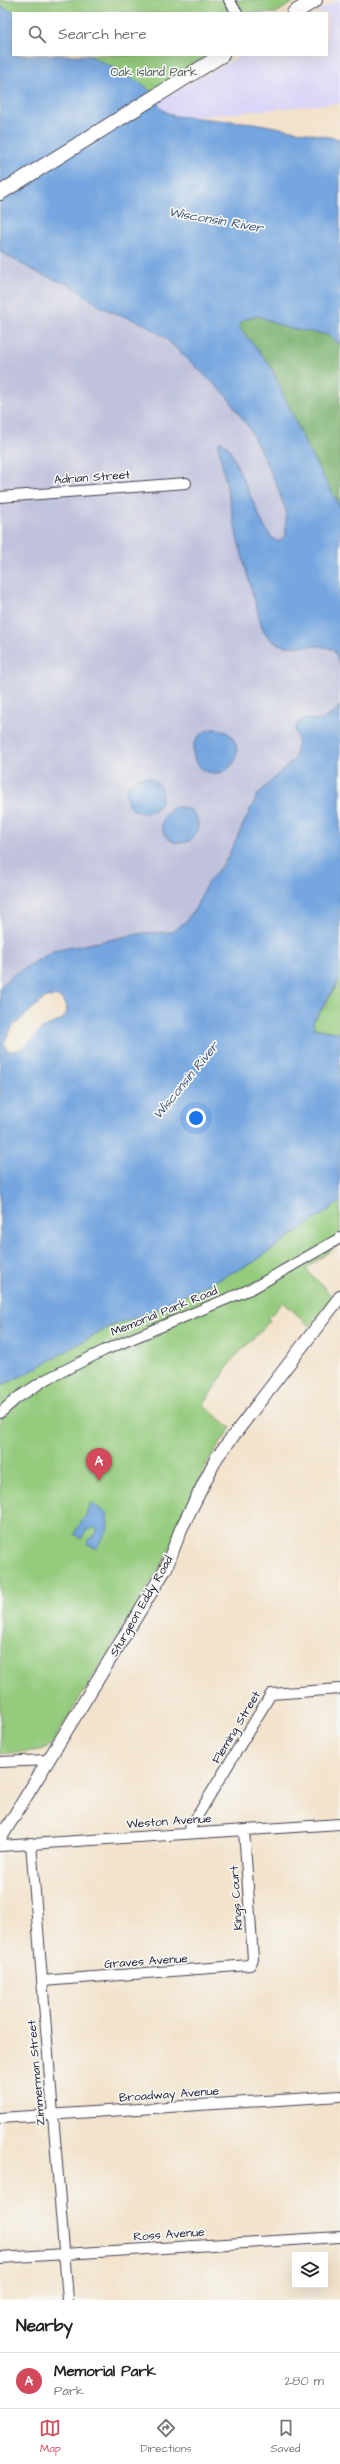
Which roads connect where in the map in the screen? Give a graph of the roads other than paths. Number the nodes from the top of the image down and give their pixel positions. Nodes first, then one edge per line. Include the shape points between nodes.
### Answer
1 (229, 0) edge
2 (315, 0) edge
3 (236, 12) edge
4 (296, 12) edge
5 (220, 56) edge
6 (0, 193) edge
7 (186, 483) dead end
8 (0, 497) edge
9 (340, 1238) edge
10 (340, 1297) edge
11 (0, 1413) edge
12 (340, 1689) edge
13 (48, 1760) junction
14 (0, 1762) edge
15 (340, 1824) edge
16 (244, 1830) junction
17 (188, 1833) junction
18 (0, 1839) edge
19 (31, 1843) junction
20 (0, 1846) edge
21 (252, 1963) joint
22 (42, 1981) junction
23 (340, 2096) edge
24 (53, 2114) junction
25 (0, 2118) edge
26 (340, 2237) edge
27 (64, 2254) junction
28 (0, 2258) edge
29 (68, 2300) edge

1 - 3 street
2 - 4 main road
5 - 6 main road
7 - 8 street, Adrian Street
9 - 11 street, Memorial Park Road via 252,1288 112,1347 45,1380 17,1398
10 - 13 street, Sturgeon Eddy Road via 217,1457 181,1529 166,1568
12 - 17 street, Fleming Street via 271,1694
13 - 14 street
13 - 18 street, Sturgeon Eddy Road
15 - 16 street, Weston Avenue
16 - 17 street, Weston Avenue
16 - 21 street, Kings Court
17 - 19 street, Weston Avenue
19 - 20 street, Weston Avenue
19 - 22 street, Zimmerman Street
21 - 22 street, Graves Avenue via 243,1967
22 - 24 street, Zimmerman Street
23 - 24 street, Broadway Avenue
24 - 25 street, Broadway Avenue
24 - 27 street, Zimmerman Street
26 - 27 street, Ross Avenue
27 - 28 street, Ross Avenue
27 - 29 street, Zimmerman Street

